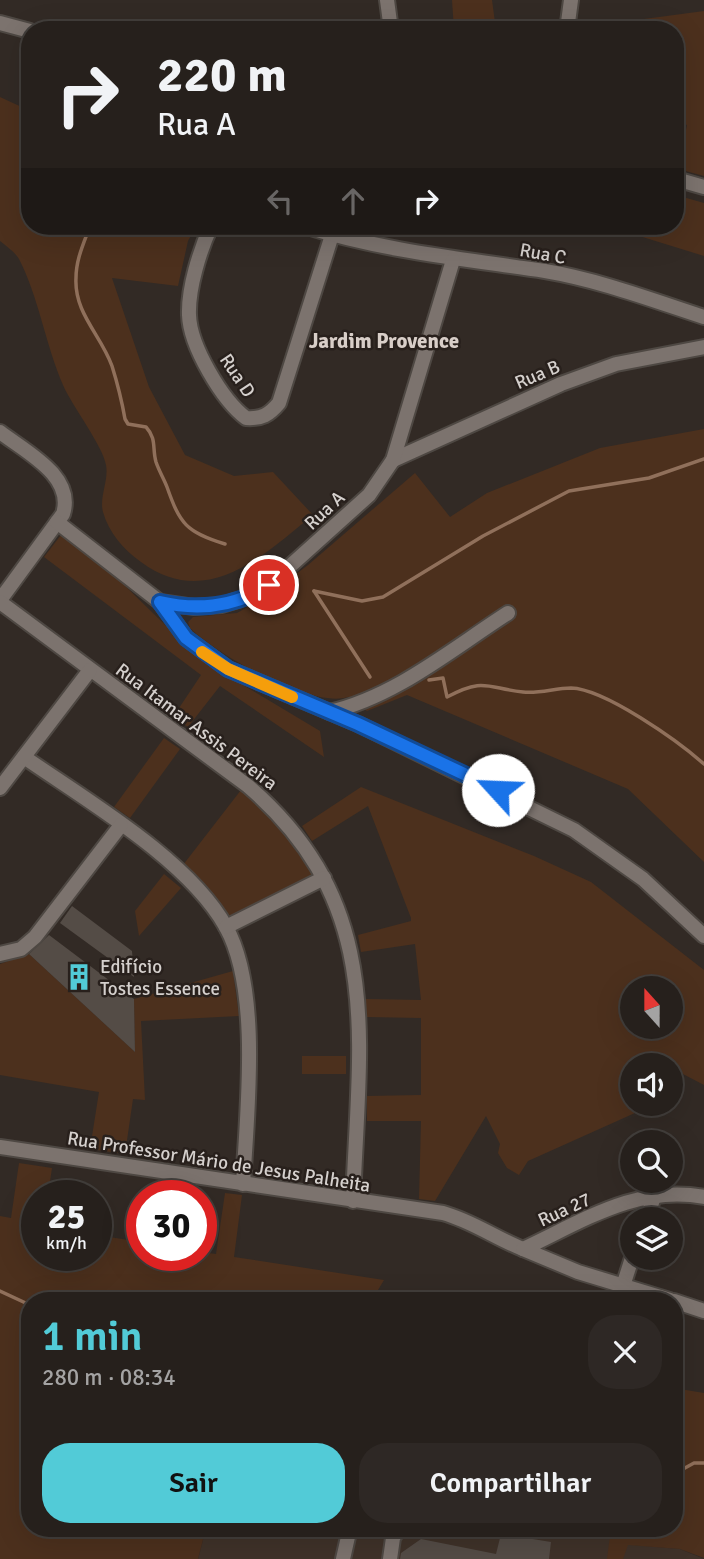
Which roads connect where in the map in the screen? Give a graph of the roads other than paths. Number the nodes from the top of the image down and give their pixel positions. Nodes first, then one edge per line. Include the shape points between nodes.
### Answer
1 (387, 0) edge
2 (571, 0) edge
3 (390, 21) edge
4 (568, 21) edge
5 (0, 23) edge
6 (21, 29) edge
7 (684, 181) edge
8 (704, 187) edge
9 (208, 235) edge
10 (331, 235) joint
11 (453, 260) junction
12 (703, 317) edge
13 (704, 347) edge
14 (0, 432) edge
15 (393, 460) junction
16 (57, 522) junction
17 (0, 601) edge
18 (160, 602) junction
19 (508, 613) dead end
20 (90, 670) junction
21 (329, 712) junction
22 (24, 757) junction
23 (0, 788) edge
24 (121, 825) junction
25 (324, 878) junction
26 (226, 927) junction
27 (704, 936) edge
28 (0, 954) edge
29 (0, 1147) edge
30 (243, 1184) junction
31 (655, 1194) junction
32 (704, 1197) edge
33 (353, 1201) junction
34 (650, 1207) edge
35 (433, 1212) joint
36 (523, 1249) junction
37 (628, 1270) edge
38 (623, 1286) junction
39 (643, 1292) edge
40 (683, 1304) edge
41 (704, 1311) edge
42 (348, 1537) edge
43 (394, 1537) edge
44 (343, 1559) edge
45 (390, 1559) edge

1 - 3 street
2 - 4 street
5 - 6 street
7 - 8 street
9 - 10 street, Rua D via 193,285 191,331 224,396 246,418 270,414 279,403
10 - 11 street, Rua C
11 - 12 street, Rua C via 548,272
11 - 15 street, Rua A
13 - 15 street, Rua B via 616,364
14 - 16 street via 61,484 66,499
15 - 18 street, Rua A via 369,495 254,595 207,607
16 - 17 street
16 - 18 street
17 - 20 street, Rua Itamar Assis Pereira
18 - 21 street via 186,638 214,661
19 - 21 street via 387,691
20 - 22 street
20 - 25 street, Rua Itamar Assis Pereira via 269,804 298,836
21 - 27 street via 574,830 642,878
22 - 23 street
22 - 24 street
24 - 26 street via 185,877
24 - 28 street via 35,937 21,949
25 - 26 street
25 - 33 street, Rua Itamar Assis Pereira via 350,940 357,998
26 - 30 street via 239,960 247,1010
29 - 30 street, Rua Professor Mário de Jesus Palheita
30 - 33 street, Rua Professor Mário de Jesus Palheita
31 - 32 street, Rua 27
31 - 34 street
31 - 36 street, Rua 27 via 618,1205
33 - 35 street, Rua Professor Mário de Jesus Palheita
35 - 36 street, Rua 27 via 466,1219
36 - 38 street, Rua 27
37 - 38 street
38 - 39 street, Rua 27
40 - 41 street, Rua 27
42 - 44 street
43 - 45 street

